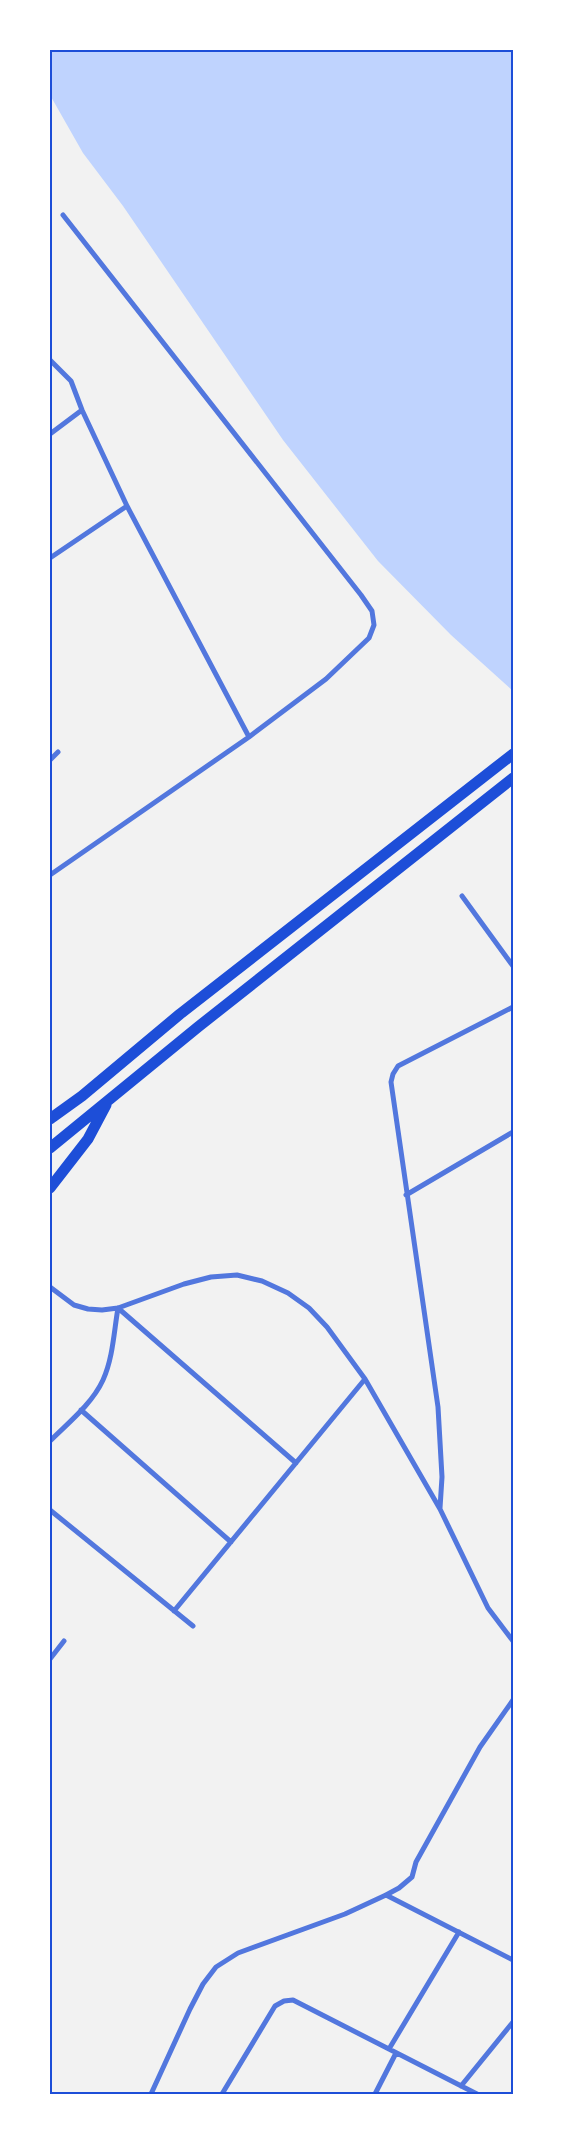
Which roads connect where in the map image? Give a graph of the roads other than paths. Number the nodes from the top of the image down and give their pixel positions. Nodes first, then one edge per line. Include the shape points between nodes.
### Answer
1 (63, 215) dead end
2 (50, 360) edge
3 (82, 410) junction
4 (50, 434) edge
5 (126, 506) junction
6 (50, 558) edge
7 (249, 737) junction
8 (58, 752) dead end
9 (513, 754) edge
10 (50, 760) edge
11 (513, 778) edge
12 (50, 875) edge
13 (462, 896) dead end
14 (513, 966) edge
15 (513, 1007) edge
16 (108, 1100) junction
17 (50, 1118) edge
18 (513, 1132) edge
19 (50, 1148) edge
20 (50, 1188) edge
21 (406, 1195) junction
22 (50, 1287) edge
23 (118, 1308) junction
24 (365, 1380) junction
25 (81, 1410) junction
26 (50, 1441) edge
27 (296, 1464) junction
28 (440, 1509) junction
29 (50, 1510) edge
30 (231, 1542) junction
31 (174, 1611) junction
32 (193, 1626) dead end
33 (64, 1641) dead end
34 (513, 1641) edge
35 (50, 1659) edge
36 (513, 1700) edge
37 (386, 1895) junction
38 (458, 1932) junction
39 (513, 1960) edge
40 (513, 2022) edge
41 (388, 2049) junction
42 (396, 2053) junction
43 (462, 2086) junction
44 (151, 2094) edge
45 (222, 2094) edge
46 (375, 2094) edge
47 (477, 2094) edge

1 - 7 street via 372,611 374,625 369,638 326,679
2 - 3 street via 71,381
3 - 4 street
3 - 5 street
5 - 6 street
5 - 7 street
7 - 12 street
8 - 10 street
9 - 17 highway
11 - 16 highway
13 - 14 street
15 - 21 street via 398,1066 393,1074 390,1082
16 - 19 highway
16 - 20 highway via 88,1139
18 - 21 street
21 - 28 street via 438,1407 442,1477
22 - 23 street via 74,1305 95,1310
23 - 24 street via 211,1277 236,1275 262,1281 310,1308
23 - 25 street via 108,1368 97,1392
23 - 27 street
24 - 27 street
24 - 28 street
25 - 26 street
25 - 30 street
27 - 30 street
28 - 34 street via 488,1608
29 - 31 street
30 - 31 street
31 - 32 street
33 - 35 street
36 - 37 street via 480,1747 416,1862 412,1877
37 - 38 street
37 - 44 street via 345,1914 238,1953 216,1967 190,2009
38 - 39 street
38 - 41 street
40 - 43 street
41 - 42 street
41 - 45 street via 303,2003 284,2001 275,2006
42 - 43 street
42 - 46 street
43 - 47 street

